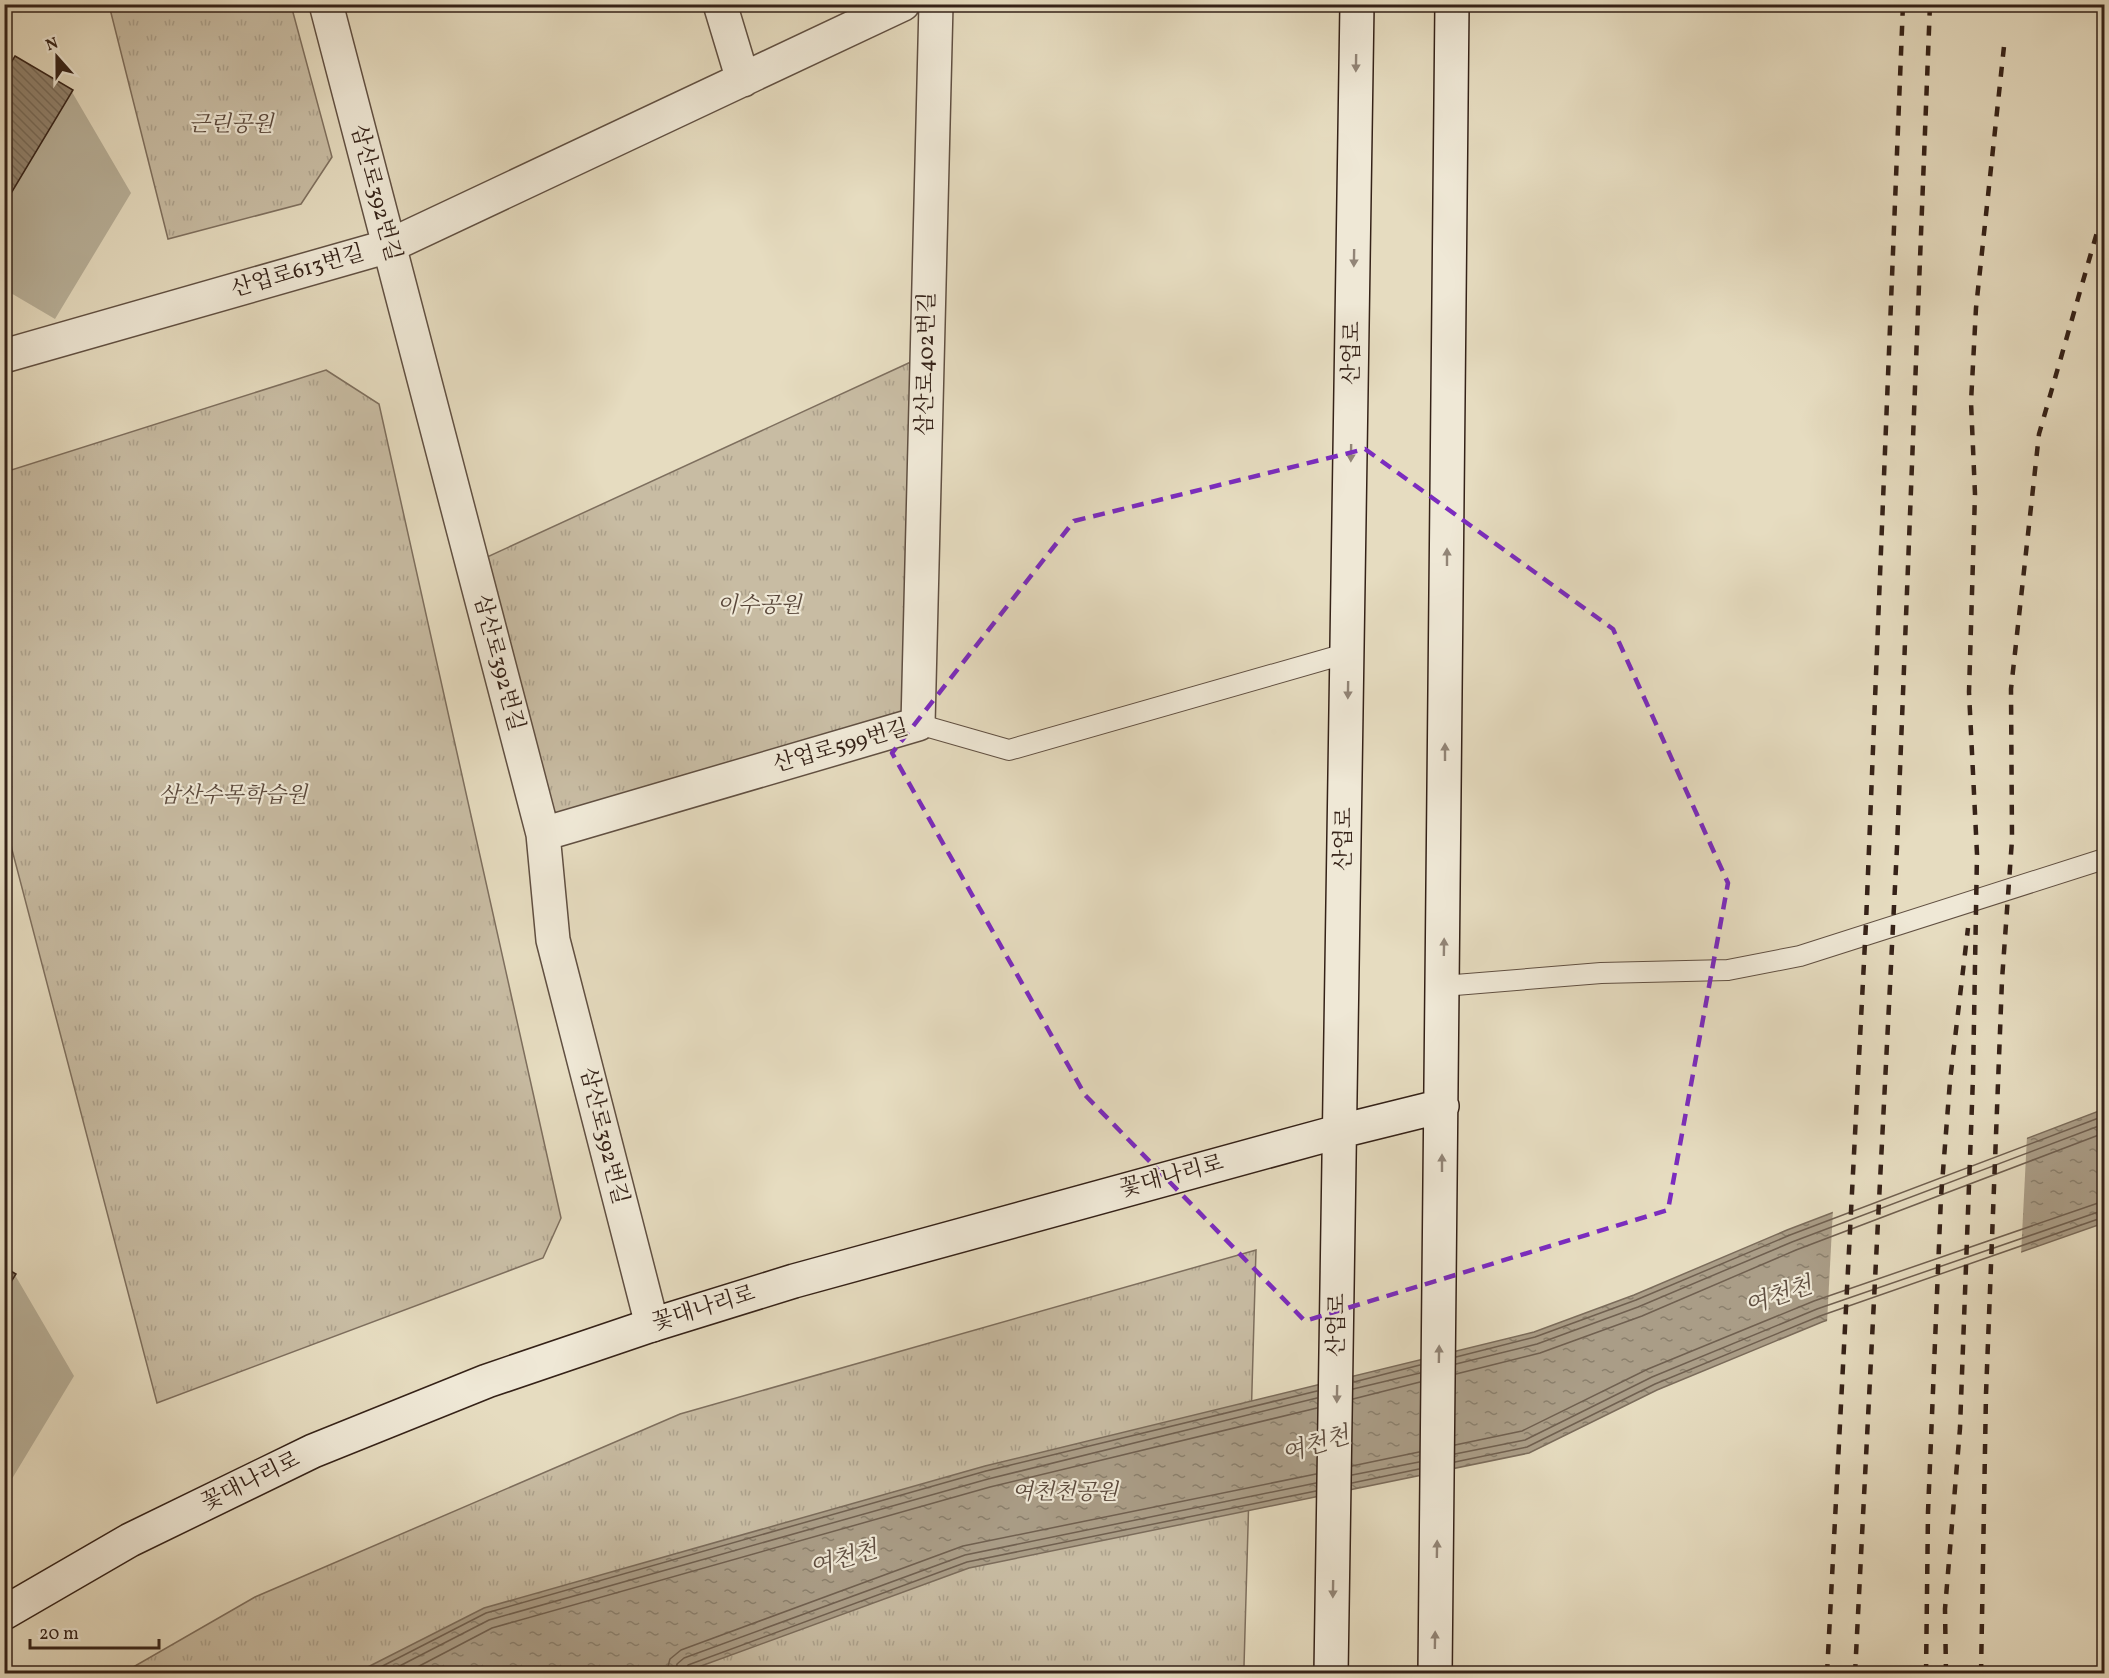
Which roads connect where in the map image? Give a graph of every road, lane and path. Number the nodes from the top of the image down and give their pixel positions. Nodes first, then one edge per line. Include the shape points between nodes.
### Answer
1 (326, 4) edge
2 (720, 4) edge
3 (903, 4) edge
4 (936, 4) edge
5 (1357, 4) edge
6 (1452, 4) edge
7 (743, 80) junction
8 (389, 246) junction
9 (4, 356) edge
10 (1348, 653) junction
11 (918, 724) junction
12 (543, 834) junction
13 (2104, 859) edge
14 (1443, 986) junction
15 (1442, 1106) junction
16 (1341, 1131) junction
17 (652, 1325) junction
18 (4, 1613) edge
19 (1331, 1674) edge
20 (1435, 1674) edge

1 - 8 main road, 삼산로392번길
2 - 7 main road
3 - 7 main road, 산업로613번길
4 - 11 main road, 삼산로402번길
5 -> 10 main road, 산업로
14 -> 6 main road
7 - 8 main road, 산업로613번길
8 - 9 main road, 산업로613번길
8 - 12 main road, 삼산로392번길
10 - 11 lane, 산업로599번길 via 1009,750
10 -> 16 main road, 산업로
11 - 12 main road, 산업로599번길
12 - 17 main road, 삼산로392번길 via 553,940
13 - 14 lane via 1800,956 1728,970 1601,973
14 - 15 main road
15 - 16 main road, 꽃대나리로
20 -> 15 main road
16 - 17 main road, 꽃대나리로 via 794,1281
16 -> 19 main road, 산업로
17 - 18 main road, 꽃대나리로 via 487,1381 314,1452 130,1539

